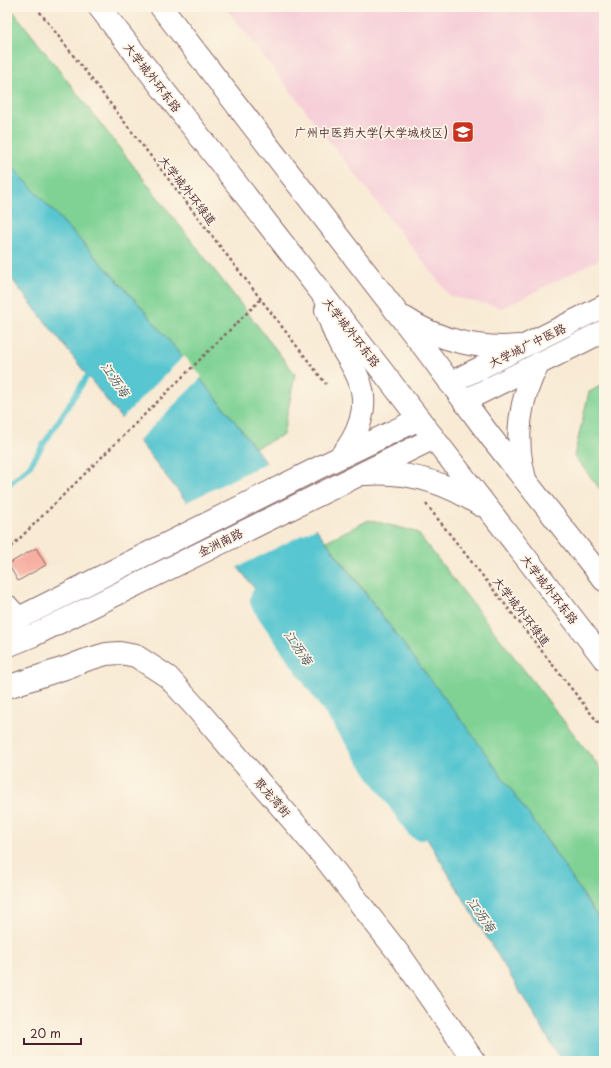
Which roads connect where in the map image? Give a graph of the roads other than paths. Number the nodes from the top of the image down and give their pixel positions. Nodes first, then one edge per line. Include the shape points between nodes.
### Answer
1 (99, 7) edge
2 (161, 7) edge
3 (318, 289) junction
4 (604, 306) edge
5 (397, 312) junction
6 (604, 331) edge
7 (526, 345) junction
8 (539, 363) junction
9 (450, 383) junction
10 (464, 401) junction
11 (419, 419) junction
12 (434, 438) junction
13 (340, 457) junction
14 (356, 475) junction
15 (526, 482) junction
16 (491, 513) junction
17 (604, 580) edge
18 (11, 616) edge
19 (7, 646) edge
20 (604, 659) edge
21 (7, 687) edge
22 (474, 1061) edge

1 - 3 main road, 大学城外环东路
2 - 5 main road
3 - 11 main road, 大学城外环东路
3 - 13 main road via 334,331 360,381 363,395 359,425 351,443
4 - 7 main road, 大学城广中医路
5 - 7 main road via 428,330 468,343 494,347
5 - 9 main road
6 - 8 main road, 大学城广中医路
7 - 9 main road, 大学城广中医路
8 - 10 main road, 大学城广中医路
8 - 15 main road via 529,380 521,413 520,446
9 - 10 main road
10 - 15 main road
11 - 12 main road, 大学城外环东路
11 - 13 main road, 金洲南路
12 - 14 main road, 金洲南路
12 - 16 main road, 大学城外环东路
13 - 18 main road, 金洲南路 via 69,592
14 - 16 main road via 380,473 425,479 459,493
14 - 19 main road, 金洲南路 via 34,635
15 - 17 main road
16 - 20 main road, 大学城外环东路
21 - 22 main road, 聚龙湾街 via 86,660 120,653 136,656 168,677 322,856 403,959

